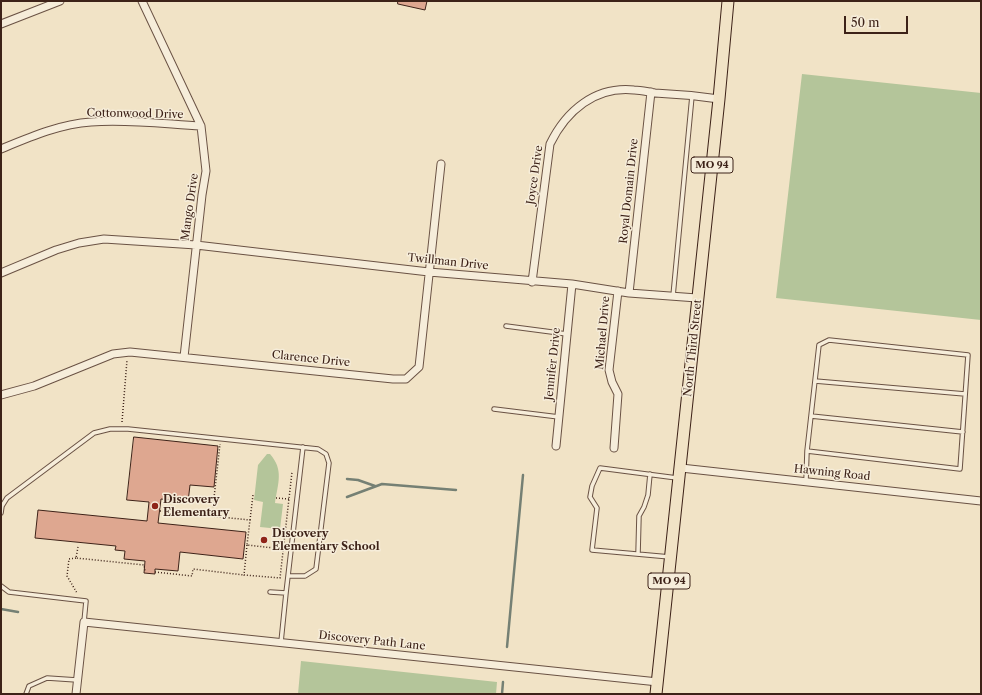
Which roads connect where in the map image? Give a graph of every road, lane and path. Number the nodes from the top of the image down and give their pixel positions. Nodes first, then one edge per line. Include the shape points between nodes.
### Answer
1 (60, 1) edge
2 (142, 1) edge
3 (728, 1) edge
4 (1, 24) edge
5 (651, 92) junction
6 (692, 96) junction
7 (719, 99) junction
8 (201, 126) junction
9 (1, 149) edge
10 (441, 164) dead end
11 (196, 245) junction
12 (430, 272) junction
13 (1, 273) edge
14 (532, 282) junction
15 (572, 284) junction
16 (618, 291) junction
17 (629, 293) junction
18 (673, 296) junction
19 (698, 298) junction
20 (506, 326) dead end
21 (567, 334) junction
22 (127, 352) junction
23 (184, 357) junction
24 (815, 381) junction
25 (965, 394) junction
26 (1, 395) edge
27 (494, 409) dead end
28 (811, 416) junction
29 (559, 417) junction
30 (122, 424) dead end
31 (963, 432) junction
32 (220, 443) dead end
33 (556, 446) dead end
34 (303, 447) junction
35 (614, 448) dead end
36 (807, 451) junction
37 (292, 472) dead end
38 (681, 473) junction
39 (650, 474) junction
40 (806, 481) junction
41 (254, 495) dead end
42 (276, 498) dead end
43 (289, 499) junction
44 (981, 501) edge
45 (160, 511) dead end
46 (1, 513) edge
47 (212, 516) junction
48 (250, 520) junction
49 (247, 545) junction
50 (78, 547) dead end
51 (283, 549) junction
52 (638, 554) junction
53 (671, 557) junction
54 (76, 558) junction
55 (144, 571) dead end
56 (155, 572) dead end
57 (244, 575) junction
58 (288, 576) junction
59 (1, 586) edge
60 (270, 592) dead end
61 (77, 593) dead end
62 (286, 593) junction
63 (84, 622) junction
64 (281, 642) junction
65 (78, 680) junction
66 (658, 682) junction
67 (26, 694) edge
68 (76, 694) edge
69 (656, 694) edge

1 - 4 street
2 - 8 street, Mango Drive
3 - 7 main road, North Third Street / MO 94
5 - 6 street, Joyce Drive
5 - 14 street, Joyce Drive via 633,90 600,94 580,104 556,132 550,144
5 - 17 street, Royal Domain Drive
6 - 7 street, Joyce Drive
6 - 18 lane
7 - 19 main road, North Third Street / MO 94
8 - 9 street, Cottonwood Drive via 91,122 62,127
8 - 11 street, Mango Drive via 206,171
10 - 12 street, Clarence Drive
11 - 12 street, Twillman Drive
11 - 13 street, Twillman Drive via 104,239 56,250
11 - 23 street, Mango Drive
12 - 14 street, Twillman Drive
12 - 23 street, Clarence Drive via 419,367 406,379
14 - 15 street, Twillman Drive
15 - 16 street, Twillman Drive
15 - 21 street, Jennifer Drive
16 - 17 street, Twillman Drive
16 - 35 street, Michael Drive via 609,370 618,394
17 - 18 street, Twillman Drive
18 - 19 street, Twillman Drive
19 - 38 main road, North Third Street / MO 94
20 - 21 lane
21 - 29 street, Jennifer Drive
22 - 23 street, Clarence Drive
22 - 26 street, Clarence Drive via 114,354 34,386
22 - 30 path
24 - 25 lane
24 - 25 lane via 818,345 830,340 968,355
24 - 28 lane
25 - 31 lane
27 - 29 lane
28 - 31 lane
28 - 36 lane
29 - 33 street, Jennifer Drive
31 - 36 lane via 960,469
32 - 47 path
34 - 46 lane via 110,429 94,433 7,498
34 - 58 lane
34 - 58 lane via 318,449 326,454 329,463 316,569 305,576
36 - 40 lane
37 - 43 path
38 - 39 lane
38 - 40 street, Hawning Road
38 - 53 main road, North Third Street / MO 94
39 - 52 lane via 648,496 639,516
39 - 52 lane via 600,468 590,497 597,508 592,550
40 - 44 street, Hawning Road
41 - 48 path
42 - 43 path
43 - 51 path
45 - 47 path
47 - 48 path
48 - 49 path
49 - 51 path
49 - 57 path
50 - 54 path
51 - 57 path via 280,578
52 - 53 lane
53 - 66 main road, North Third Street / MO 94
54 - 55 path via 144,565
54 - 61 path via 69,559 67,576
56 - 57 path via 192,576 193,569
58 - 62 lane
59 - 63 lane via 8,592 86,601
60 - 62 lane
62 - 64 lane
63 - 64 street, Discovery Path Lane
63 - 65 street
64 - 66 street, Discovery Path Lane
65 - 67 lane via 47,678 29,686
65 - 68 street
66 - 69 main road, North Third Street / MO 94

